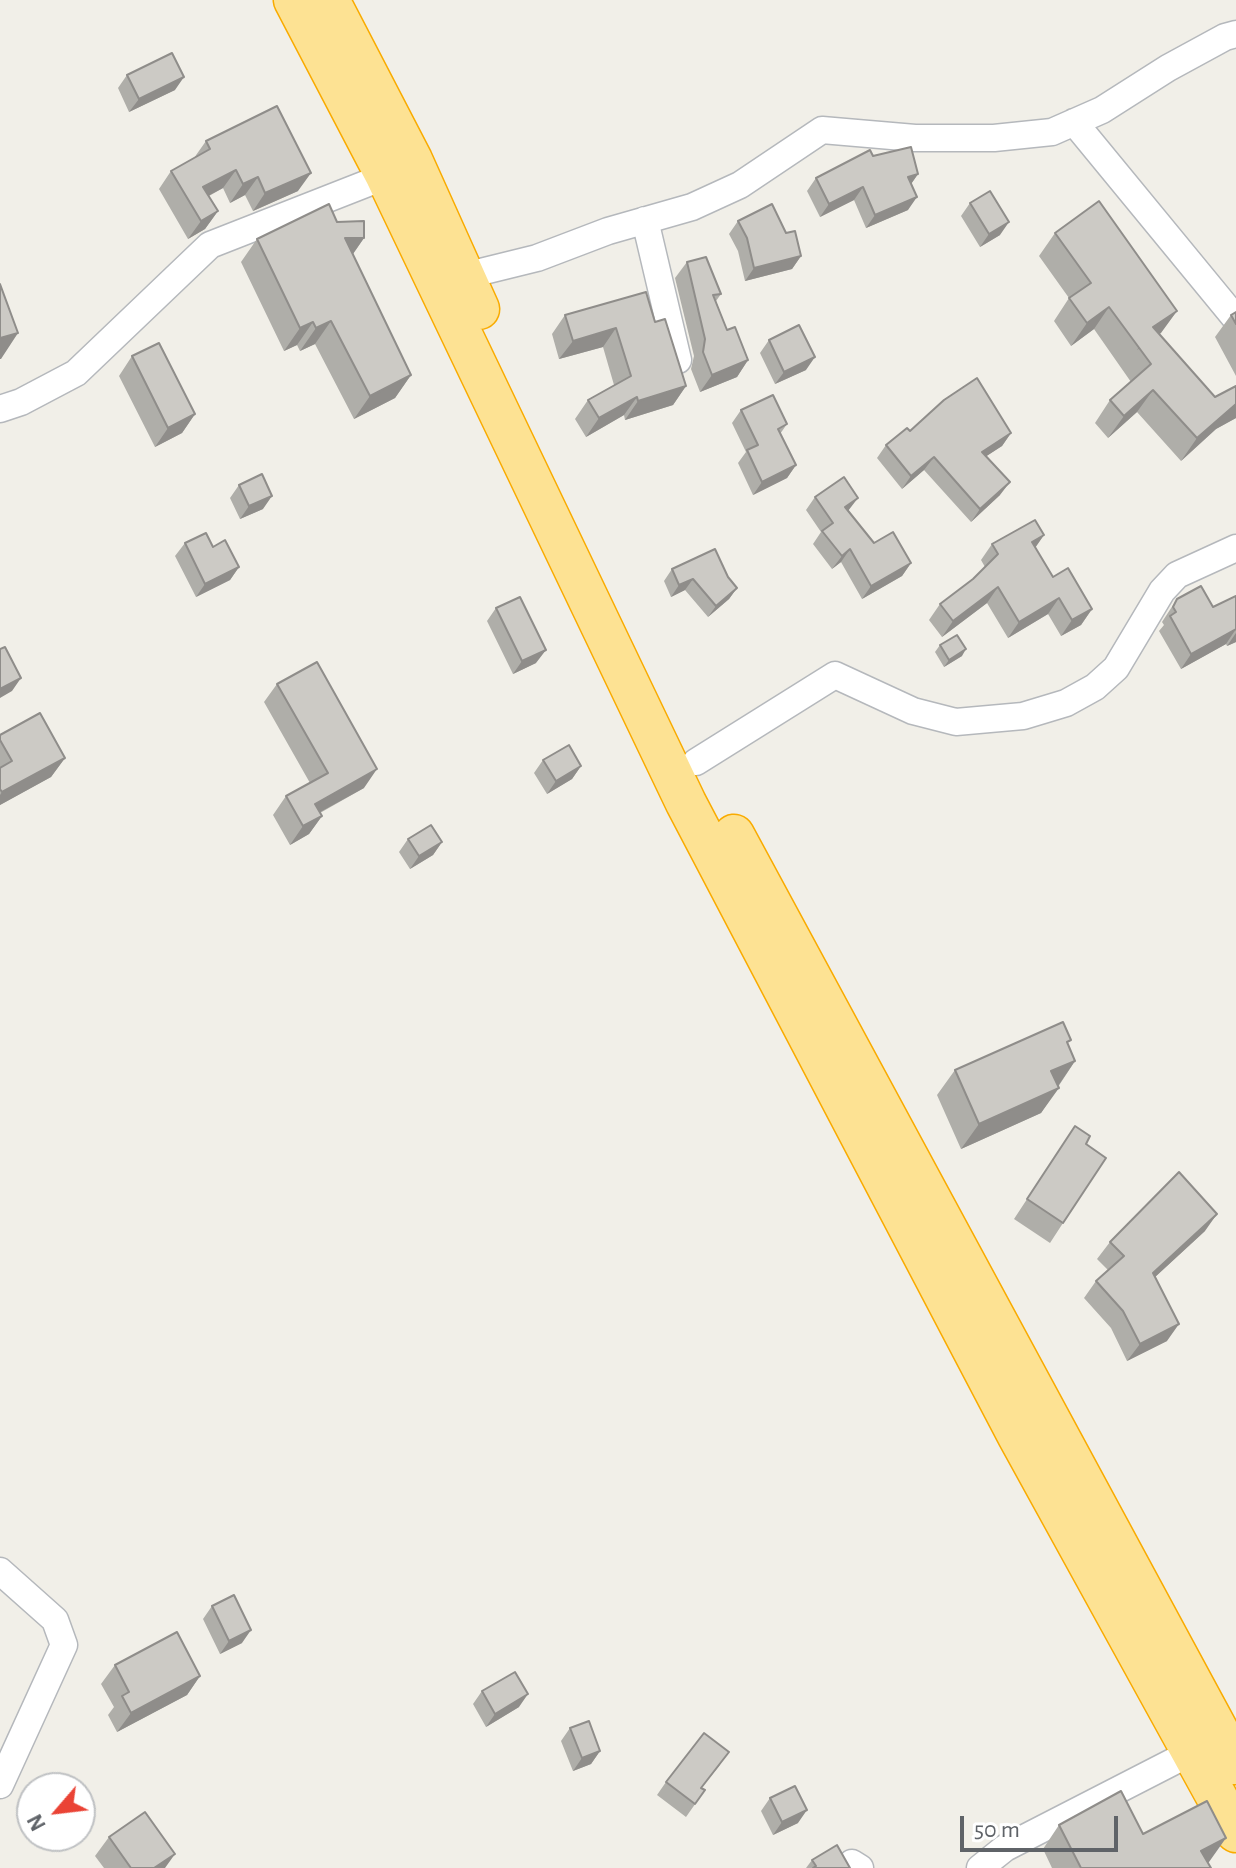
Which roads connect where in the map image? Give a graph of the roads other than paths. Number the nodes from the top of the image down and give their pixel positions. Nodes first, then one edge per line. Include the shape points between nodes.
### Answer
1 (294, 0) edge
2 (329, 0) edge
3 (1236, 34) edge
4 (1074, 122) junction
5 (386, 176) junction
6 (645, 220) junction
7 (464, 276) junction
8 (1236, 319) edge
9 (678, 360) edge
10 (0, 409) edge
11 (1236, 548) edge
12 (696, 762) junction
13 (0, 1571) edge
14 (1223, 1754) edge
15 (0, 1785) edge
16 (1236, 1832) edge
17 (980, 1868) edge

1 - 5 highway
2 - 7 highway via 412,160
3 - 4 street
4 - 6 street via 1052,132 994,138 822,130 740,185 692,207
4 - 8 street
5 - 10 street via 210,245 76,373
5 - 14 highway via 686,803 1018,1436
6 - 7 street via 537,258
6 - 9 street
7 - 12 highway
11 - 12 street via 1177,575 1116,668 1066,703 1023,716 956,722 913,711 835,675
12 - 14 highway
13 - 15 street via 55,1620 64,1645
14 - 16 highway
14 - 17 street via 1005,1848

